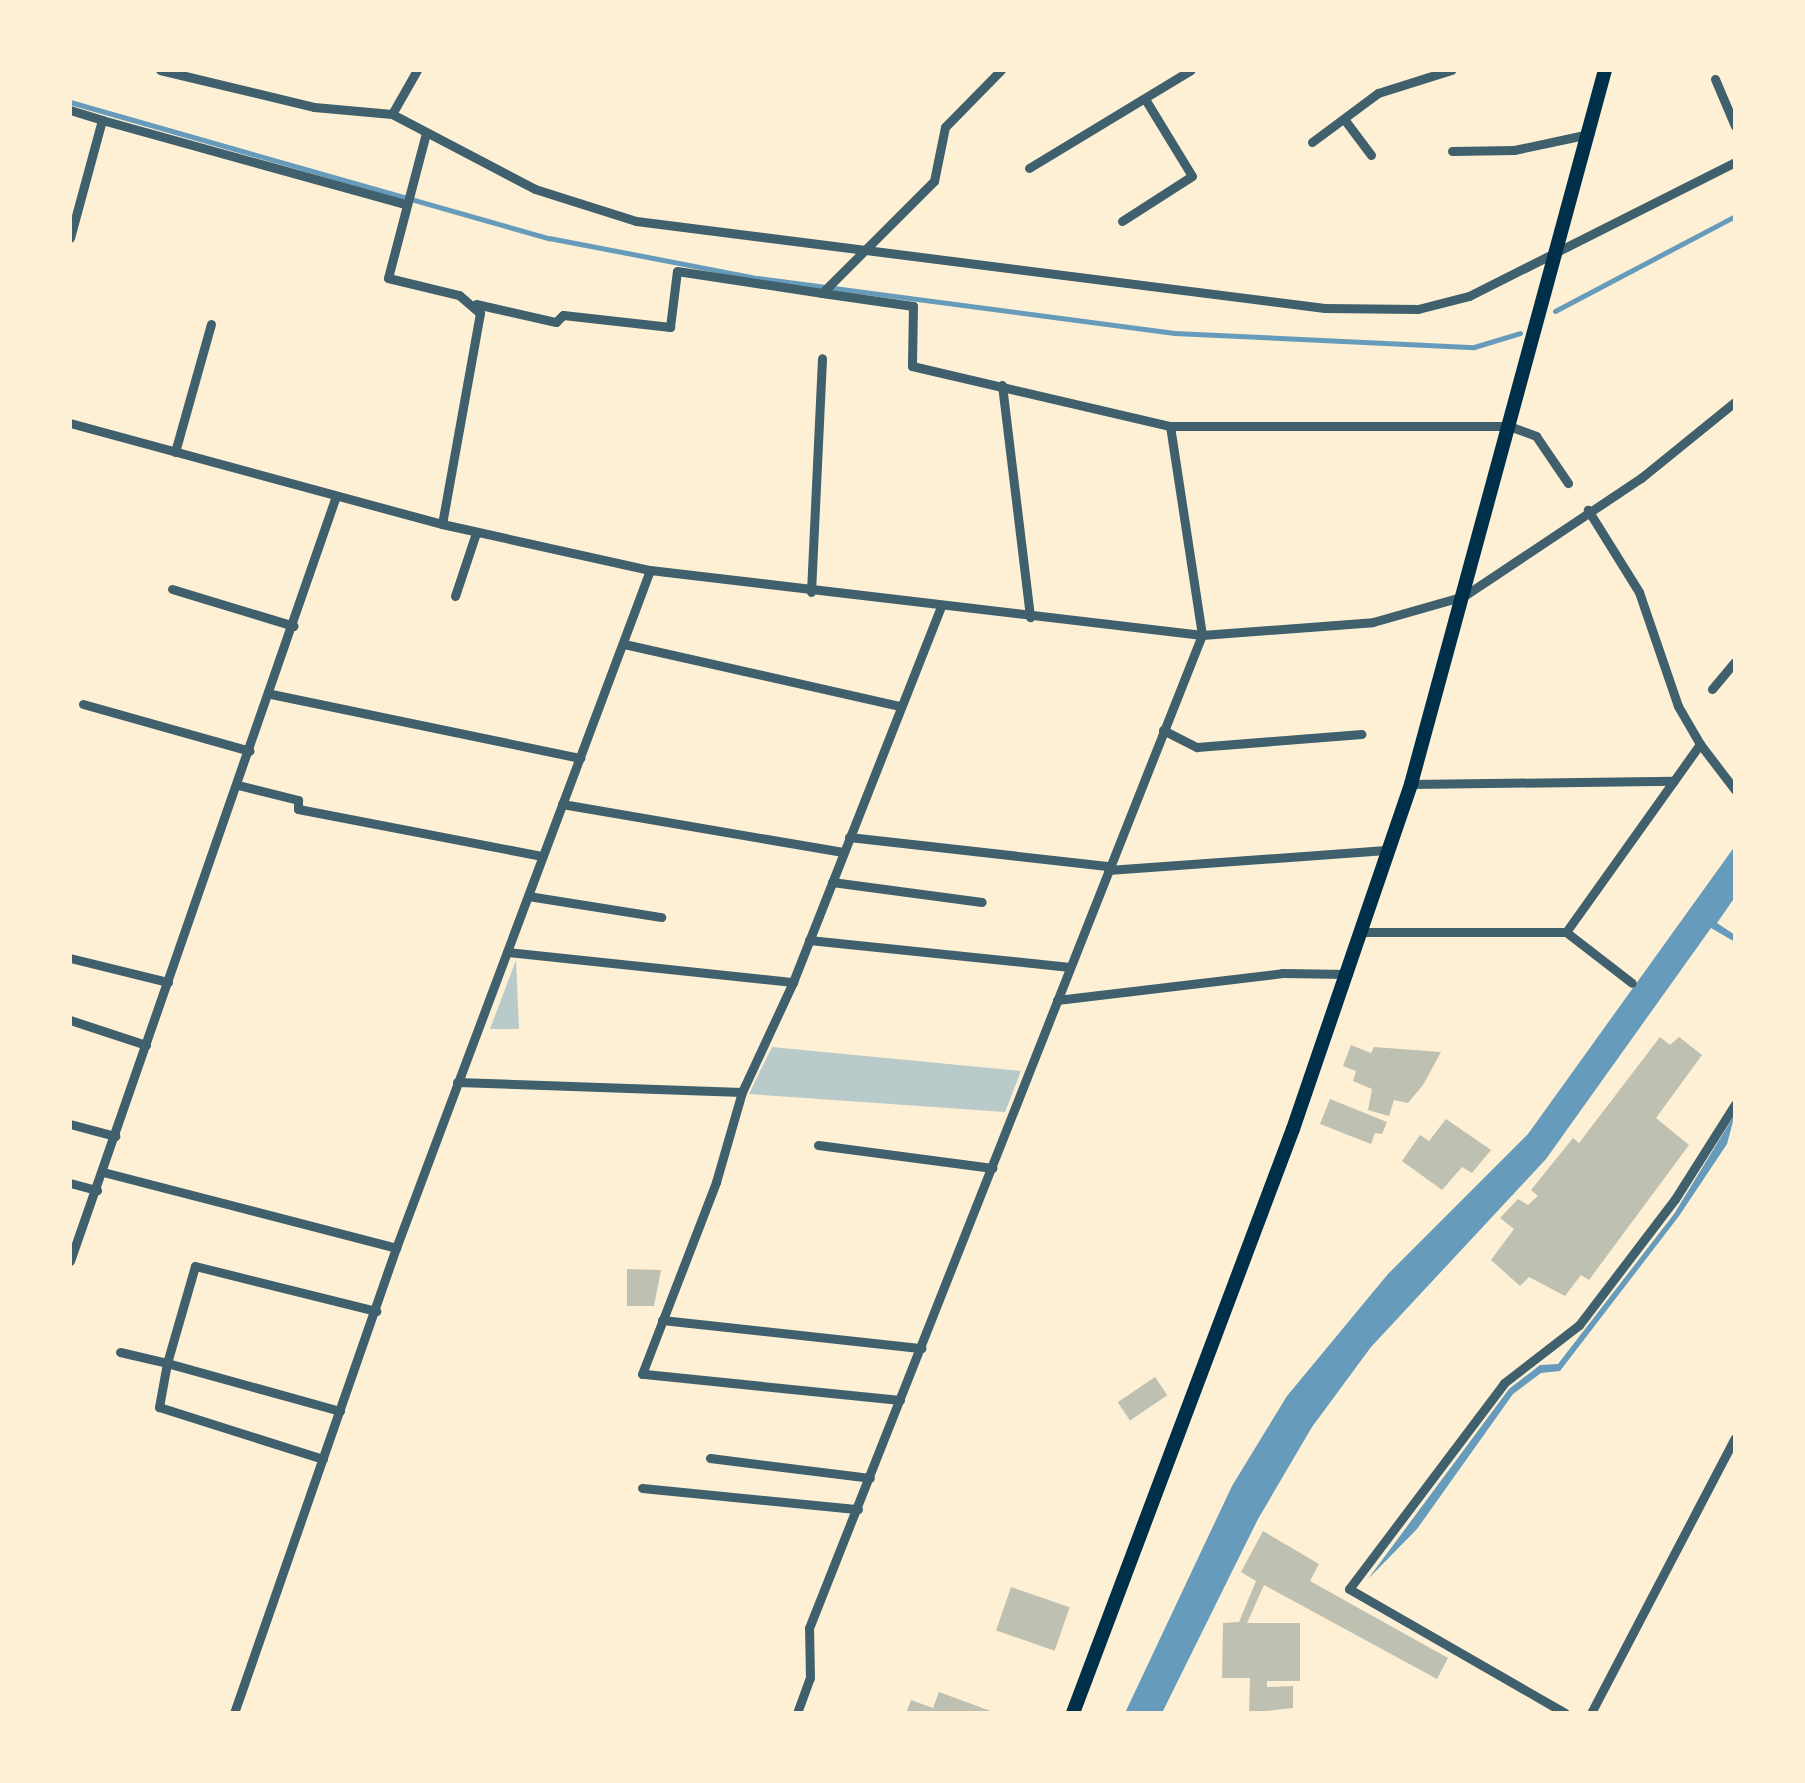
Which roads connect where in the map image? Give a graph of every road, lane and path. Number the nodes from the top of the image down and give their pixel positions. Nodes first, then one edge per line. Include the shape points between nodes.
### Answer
1 (160, 70) edge
2 (417, 70) edge
3 (1001, 70) edge
4 (1191, 70) edge
5 (1451, 70) edge
6 (1605, 70) edge
7 (1715, 78) dead end
8 (1145, 98) junction
9 (70, 110) edge
10 (392, 114) junction
11 (1344, 118) junction
12 (102, 120) junction
13 (1735, 126) edge
14 (426, 133) junction
15 (1588, 134) junction
16 (1312, 142) dead end
17 (1452, 151) dead end
18 (1371, 155) dead end
19 (1735, 162) edge
20 (1029, 168) dead end
21 (404, 204) junction
22 (1122, 222) dead end
23 (70, 238) edge
24 (860, 249) junction
25 (1559, 250) junction
26 (823, 289) junction
27 (476, 304) junction
28 (211, 324) dead end
29 (822, 358) dead end
30 (1002, 385) junction
31 (1735, 402) edge
32 (70, 423) edge
33 (1170, 426) junction
34 (1509, 426) junction
35 (175, 452) junction
36 (1568, 483) dead end
37 (336, 496) junction
38 (1588, 510) junction
39 (442, 524) junction
40 (476, 533) junction
41 (650, 570) junction
42 (172, 589) dead end
43 (811, 592) junction
44 (454, 596) dead end
45 (1464, 596) junction
46 (941, 608) junction
47 (1030, 617) junction
48 (294, 626) junction
49 (1202, 635) junction
50 (624, 644) junction
51 (1735, 662) edge
52 (1712, 689) dead end
53 (271, 694) junction
54 (84, 704) dead end
55 (900, 706) junction
56 (1164, 730) junction
57 (1361, 734) dead end
58 (1700, 744) junction
59 (250, 750) junction
60 (580, 758) junction
61 (1674, 782) junction
62 (1411, 784) junction
63 (238, 785) junction
64 (1735, 790) edge
65 (562, 804) junction
66 (850, 837) junction
67 (1389, 850) junction
68 (844, 852) junction
69 (543, 856) junction
70 (1108, 868) junction
71 (832, 882) junction
72 (528, 896) junction
73 (982, 902) dead end
74 (661, 916) dead end
75 (1362, 932) junction
76 (1566, 932) junction
77 (809, 940) junction
78 (507, 952) junction
79 (70, 958) edge
80 (1070, 968) junction
81 (1348, 974) junction
82 (168, 982) junction
83 (793, 982) junction
84 (1632, 983) dead end
85 (1057, 1000) junction
86 (70, 1020) edge
87 (146, 1045) junction
88 (457, 1082) junction
89 (742, 1092) junction
90 (1735, 1104) edge
91 (70, 1124) edge
92 (115, 1136) junction
93 (818, 1145) dead end
94 (992, 1168) junction
95 (103, 1172) junction
96 (70, 1182) edge
97 (96, 1190) junction
98 (396, 1248) junction
99 (70, 1261) edge
100 (376, 1311) junction
101 (662, 1320) junction
102 (921, 1348) junction
103 (120, 1352) dead end
104 (166, 1363) junction
105 (900, 1400) junction
106 (340, 1411) junction
107 (1735, 1438) edge
108 (323, 1458) junction
109 (710, 1458) dead end
110 (870, 1478) junction
111 (642, 1488) dead end
112 (858, 1510) junction
113 (234, 1713) edge
114 (797, 1713) edge
115 (1073, 1713) edge
116 (1565, 1713) edge
117 (1591, 1713) edge

1 - 10 street via 314,107
2 - 10 street
3 - 24 street via 945,126 934,180
4 - 8 street
5 - 11 street via 1378,93
6 - 15 main road
7 - 13 street
8 - 20 street
8 - 22 street via 1192,176
9 - 12 street
10 - 14 street
11 - 16 street
11 - 18 street
12 - 21 street
12 - 23 street
14 - 21 street
14 - 24 street via 534,189 602,213
15 - 17 street via 1514,150
15 - 25 main road
19 - 25 street
21 - 27 street via 388,278
24 - 25 street via 1262,302 1380,309 1445,304
24 - 26 street
25 - 34 main road
26 - 27 street via 676,272 670,327 563,315 556,322
26 - 30 street via 913,306 912,366
27 - 39 street
28 - 35 street
29 - 43 street
30 - 33 street
30 - 47 street
31 - 38 street
32 - 35 street
33 - 34 street
33 - 49 street
34 - 36 street via 1536,436
34 - 45 main road
35 - 37 street
37 - 39 street
37 - 48 street
38 - 45 street
38 - 58 street via 1639,592 1678,706
39 - 40 street
40 - 41 street
40 - 44 street
41 - 43 street
41 - 50 street
42 - 48 street
43 - 46 street
45 - 49 street via 1373,622
45 - 62 main road
46 - 47 street
46 - 55 street
47 - 49 street
48 - 53 street
49 - 56 street
50 - 55 street
50 - 60 street
51 - 52 street
53 - 59 street
53 - 60 street
54 - 59 street
55 - 66 street
56 - 57 street via 1198,747
56 - 70 street
58 - 61 street
58 - 64 street
59 - 63 street
60 - 65 street
61 - 62 street
61 - 76 street
62 - 67 main road
63 - 69 street via 298,800 298,809
63 - 82 street
65 - 68 street
65 - 69 street
66 - 68 street
66 - 70 street
67 - 70 street
67 - 75 main road
68 - 71 street
69 - 72 street
70 - 80 street
71 - 73 street
71 - 77 street
72 - 74 street
72 - 78 street
75 - 76 street
75 - 81 main road
76 - 84 street
77 - 80 street
77 - 83 street
78 - 83 street
78 - 88 street
79 - 82 street
80 - 85 street
81 - 85 street via 1282,973
81 - 115 main road
82 - 87 street
83 - 89 street
85 - 94 street
86 - 87 street
87 - 92 street
88 - 89 street
88 - 98 street
89 - 101 street
90 - 116 street via 1675,1199 1579,1324 1504,1383 1348,1589
91 - 92 street
92 - 95 street
93 - 94 street
94 - 102 street
95 - 97 street
95 - 98 street
96 - 97 street
97 - 99 street
98 - 100 street
100 - 104 street via 195,1266
100 - 106 street
101 - 102 street
101 - 105 street via 642,1374
102 - 105 street
103 - 104 street
104 - 106 street
104 - 108 street via 159,1406
105 - 110 street
106 - 108 street
107 - 117 street
108 - 113 street
109 - 110 street
110 - 112 street
111 - 112 street
112 - 114 street via 809,1628 810,1678

